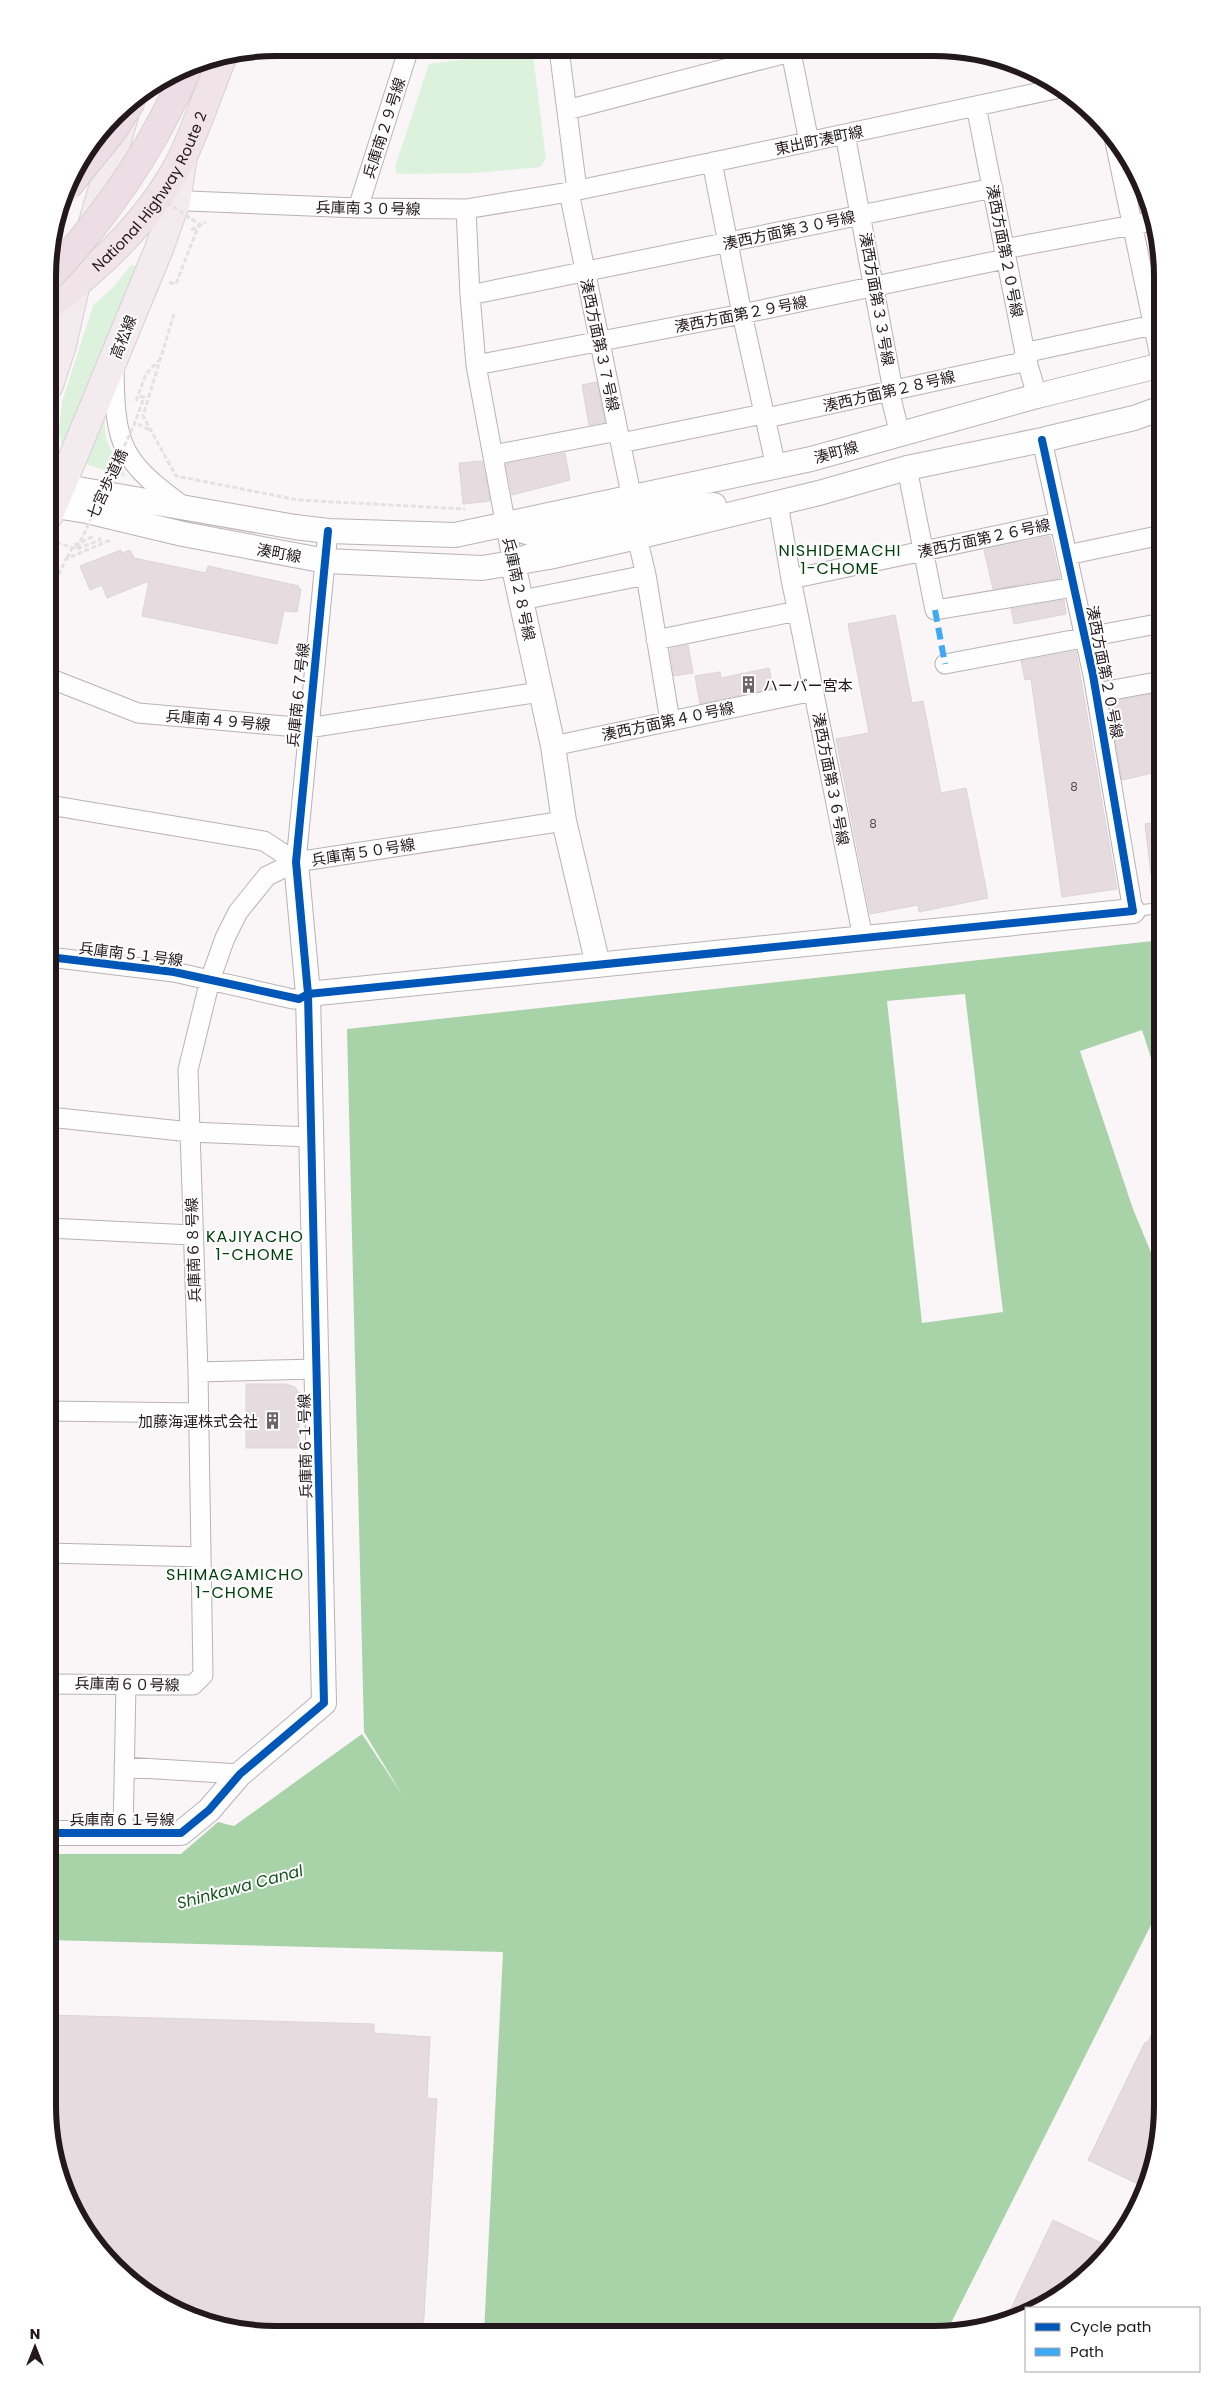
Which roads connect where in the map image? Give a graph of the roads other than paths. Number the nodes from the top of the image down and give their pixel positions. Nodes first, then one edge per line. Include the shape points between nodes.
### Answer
1 (406, 56) edge
2 (561, 56) edge
3 (760, 56) edge
4 (794, 56) edge
5 (220, 64) edge
6 (184, 77) edge
7 (1051, 90) edge
8 (976, 106) junction
9 (567, 110) junction
10 (123, 119) edge
11 (115, 127) edge
12 (845, 134) junction
13 (809, 142) junction
14 (1117, 155) edge
15 (91, 157) edge
16 (712, 162) junction
17 (993, 188) junction
18 (573, 191) junction
19 (159, 196) junction
20 (358, 208) junction
21 (466, 209) junction
22 (862, 215) junction
23 (1147, 223) edge
24 (1131, 226) junction
25 (727, 243) junction
26 (1004, 254) junction
27 (57, 268) edge
28 (585, 273) junction
29 (75, 285) junction
30 (875, 287) junction
31 (470, 295) junction
32 (56, 300) edge
33 (742, 314) junction
34 (1153, 325) junction
35 (1154, 329) edge
36 (599, 340) junction
37 (1026, 358) junction
38 (114, 360) junction
39 (56, 363) edge
40 (476, 365) junction
41 (1154, 367) edge
42 (892, 391) junction
43 (1037, 396) junction
44 (1154, 407) edge
45 (1154, 410) edge
46 (763, 415) junction
47 (900, 435) junction
48 (619, 437) junction
49 (1042, 440) junction
50 (493, 455) junction
51 (776, 467) junction
52 (907, 468) junction
53 (56, 490) edge
54 (56, 499) edge
55 (632, 499) junction
56 (56, 500) edge
57 (778, 502) junction
58 (718, 505) junction
59 (183, 506) junction
60 (1060, 522) junction
61 (506, 525) junction
62 (328, 531) junction
63 (637, 537) junction
64 (1154, 538) edge
65 (923, 551) junction
66 (1067, 555) junction
67 (326, 561) junction
68 (513, 564) junction
69 (646, 575) junction
70 (791, 580) junction
71 (1074, 587) junction
72 (522, 600) junction
73 (797, 611) junction
74 (1154, 625) edge
75 (1085, 638) junction
76 (656, 640) junction
77 (945, 664) dead end
78 (56, 681) edge
79 (1154, 682) edge
80 (813, 691) junction
81 (540, 692) junction
82 (1096, 693) junction
83 (670, 722) junction
84 (308, 728) junction
85 (553, 746) junction
86 (56, 806) edge
87 (564, 820) junction
88 (296, 862) junction
89 (1154, 909) edge
90 (1133, 911) junction
91 (863, 938) junction
92 (56, 958) edge
93 (598, 965) junction
94 (210, 980) junction
95 (308, 994) junction
96 (56, 1118) edge
97 (190, 1132) junction
98 (311, 1137) junction
99 (56, 1228) edge
100 (192, 1236) junction
101 (317, 1369) junction
102 (198, 1372) junction
103 (56, 1411) edge
104 (198, 1414) junction
105 (56, 1554) edge
106 (201, 1557) junction
107 (202, 1675) joint
108 (56, 1684) edge
109 (126, 1685) junction
110 (124, 1768) junction
111 (240, 1774) junction
112 (56, 1833) edge
113 (123, 1833) junction

1 - 20 street, 兵庫南２９号線
2 - 9 street, 湊西方面第３７号線
3 - 9 street
4 - 13 street
5 - 19 highway, National Highway Route 2 via 183,155
6 - 27 highway, bridge via 136,169 98,221
7 - 8 street, 東出町湊町線
8 - 12 street, 東出町湊町線
8 - 17 street, 湊西方面第２０号線
9 - 18 street, 湊西方面第３７号線
10 - 29 main road
11 - 15 highway, bridge
12 - 13 street, 東出町湊町線
12 - 22 street, 湊西方面第３３号線
13 - 16 street, 東出町湊町線
14 - 24 street
16 - 18 street, 東出町湊町線
16 - 25 street
17 - 22 street, 湊西方面第３０号線
17 - 26 street, 湊西方面第２０号線
18 - 21 street, 兵庫南３０号線
18 - 28 street, 湊西方面第３７号線
19 - 20 street, 兵庫南３０号線
19 - 29 highway, National Highway Route 2 via 108,257
19 - 38 main road, 高松線
20 - 21 street, 兵庫南３０号線
21 - 31 street, 兵庫南２８号線
22 - 25 street, 湊西方面第３０号線
22 - 30 street, 湊西方面第３３号線
23 - 24 street, 湊西方面第２９号線
24 - 26 street, 湊西方面第２９号線
24 - 34 street
25 - 28 street, 湊西方面第３０号線
25 - 33 street
26 - 30 street, 湊西方面第２９号線
26 - 37 street, 湊西方面第２０号線
28 - 31 street, 湊西方面第３０号線
28 - 36 street, 湊西方面第３７号線
29 - 32 highway, National Highway Route 2
29 - 39 main road
30 - 33 street, 湊西方面第２９号線
30 - 42 street, 湊西方面第３３号線
31 - 40 street, 兵庫南２８号線
33 - 36 street, 湊西方面第２９号線
33 - 46 street
34 - 35 street
34 - 37 street, 湊西方面第２８号線 via 1033,351
36 - 40 street, 湊西方面第２９号線
36 - 48 street, 湊西方面第３７号線
37 - 42 street, 湊西方面第２８号線 via 1018,363
37 - 43 street, 湊西方面第２０号線
38 - 53 main road, 高松線
38 - 59 street via 118,432 128,457 150,482
40 - 50 street, 兵庫南２８号線
41 - 43 street, 湊町線
42 - 46 street, 湊西方面第２８号線 via 770,417
42 - 47 street, 湊西方面第３３号線
43 - 47 street, 湊町線
44 - 58 street, 湊町線 via 1132,407 938,450
45 - 49 street, 湊町線
46 - 48 street, 湊西方面第２８号線
46 - 51 street
47 - 51 street, 湊町線
48 - 50 street, 湊西方面第２８号線
48 - 55 street, 湊西方面第３７号線
49 - 52 street, 湊町線
49 - 60 street, 湊西方面第２０号線
50 - 61 street, 兵庫南２８号線
51 - 55 street, 湊町線
52 - 57 street, 湊町線
52 - 65 street
54 - 59 street, 湊町線
55 - 61 street, 湊町線
56 - 67 street, 湊町線 via 183,534
57 - 63 street, 湊町線
57 - 70 street, 湊西方面第３６号線
58 - 61 street, 湊町線 via 652,512 544,538
58 - 68 street, 湊町線 via 546,548
59 - 62 street, 湊町線
60 - 65 street, 湊西方面第２６号線
60 - 66 street, 湊西方面第２０号線
61 - 62 street, 湊町線 via 455,535
61 - 68 street, 兵庫南２８号線
62 - 67 street, 兵庫南６７号線
63 - 68 street, 湊町線
63 - 69 street
64 - 66 street
65 - 70 street, 湊西方面第２６号線
65 - 71 street via 935,610
66 - 71 street, 湊西方面第２０号線
67 - 68 street, 湊町線 via 453,568
67 - 84 street, 兵庫南６７号線
68 - 72 street, 兵庫南２８号線
69 - 72 street
69 - 76 street
70 - 73 street, 湊西方面第３６号線
71 - 75 street, 湊西方面第２０号線
72 - 81 street, 兵庫南２８号線
73 - 76 street
73 - 80 street, 湊西方面第３６号線
74 - 75 street
75 - 77 street
75 - 82 street, 湊西方面第２０号線
76 - 83 street
78 - 84 street, 兵庫南４９号線 via 138,713
79 - 82 street
80 - 83 street, 湊西方面第４０号線
80 - 91 street, 湊西方面第３６号線
81 - 84 street, 兵庫南４９号線
81 - 85 street, 兵庫南２８号線
82 - 90 street, 湊西方面第２０号線
83 - 85 street, 湊西方面第４０号線
84 - 88 street, 兵庫南６７号線
85 - 87 street, 兵庫南２８号線
86 - 88 street, 兵庫南５０号線 via 264,841
87 - 88 street, 兵庫南５０号線
87 - 93 street, 兵庫南２８号線
88 - 94 street, 兵庫南６８号線 via 267,876 238,912
88 - 95 street, 兵庫南６１号線
89 - 90 lane
90 - 91 street
91 - 93 street
92 - 94 street, 兵庫南５１号線 via 174,972
93 - 95 street
94 - 95 street, 兵庫南５１号線 via 293,999
94 - 97 street, 兵庫南６８号線 via 188,1070
95 - 98 street, 兵庫南６１号線
96 - 97 street
97 - 98 street
97 - 100 street, 兵庫南６８号線
98 - 101 street, 兵庫南６１号線
99 - 100 street
100 - 102 street, 兵庫南６８号線
101 - 102 street
101 - 111 street, 兵庫南６１号線 via 324,1703
102 - 104 street, 兵庫南６８号線
103 - 104 street
104 - 106 street, 兵庫南６８号線
105 - 106 street
106 - 107 street, 兵庫南６８号線
107 - 109 street, 兵庫南６０号線 via 193,1685
108 - 109 street, 兵庫南６０号線
109 - 110 street
110 - 111 street
110 - 113 street
111 - 113 street, 兵庫南６１号線 via 209,1810 181,1833
112 - 113 street, 兵庫南６１号線

